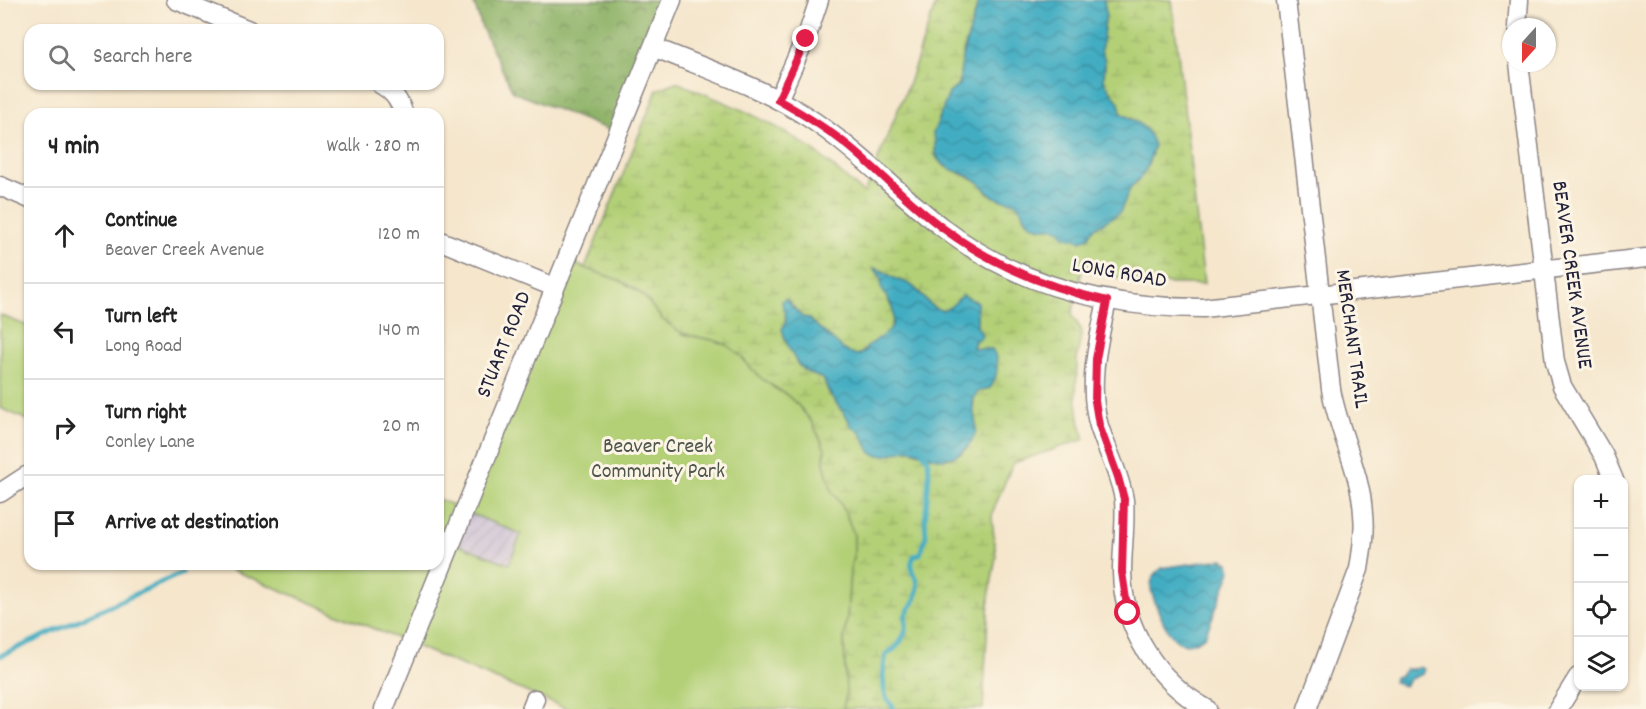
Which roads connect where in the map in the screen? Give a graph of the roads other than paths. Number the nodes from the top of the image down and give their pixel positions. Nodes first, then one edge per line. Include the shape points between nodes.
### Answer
1 (176, 0) edge
2 (672, 0) edge
3 (819, 0) edge
4 (1286, 0) edge
5 (1519, 0) edge
6 (1518, 18) edge
7 (234, 24) edge
8 (652, 47) junction
9 (1520, 72) edge
10 (389, 90) edge
11 (778, 100) junction
12 (401, 107) edge
13 (0, 186) edge
14 (24, 196) edge
15 (444, 242) edge
16 (1646, 258) edge
17 (1544, 270) junction
18 (554, 287) junction
19 (1320, 296) junction
20 (1107, 301) junction
21 (1612, 475) edge
22 (24, 478) edge
23 (0, 493) edge
24 (444, 560) edge
25 (440, 570) edge
26 (1574, 683) edge
27 (384, 709) edge
28 (1207, 709) edge
29 (1307, 709) edge
30 (1558, 709) edge

1 - 7 street
2 - 8 street, STUART ROAD
3 - 11 street
4 - 19 street, MERCHANT TRAIL
5 - 6 street
8 - 11 street, LONG ROAD
8 - 18 street, STUART ROAD
9 - 17 street, BEAVER CREEK AVENUE
10 - 12 street
11 - 20 street, LONG ROAD via 837,137 937,224 982,254 1049,285
13 - 14 street
15 - 18 street
16 - 17 street, LONG ROAD
17 - 19 street, LONG ROAD
17 - 21 street, BEAVER CREEK AVENUE via 1555,362 1562,386
18 - 24 street, STUART ROAD
19 - 20 street, LONG ROAD via 1203,308
19 - 29 street, MERCHANT TRAIL via 1333,403 1359,487 1364,526 1359,569
20 - 28 street via 1096,359 1095,401 1124,499 1122,572 1128,613 1136,636 1154,663 1180,690
22 - 23 street
25 - 27 street, STUART ROAD
26 - 30 street

